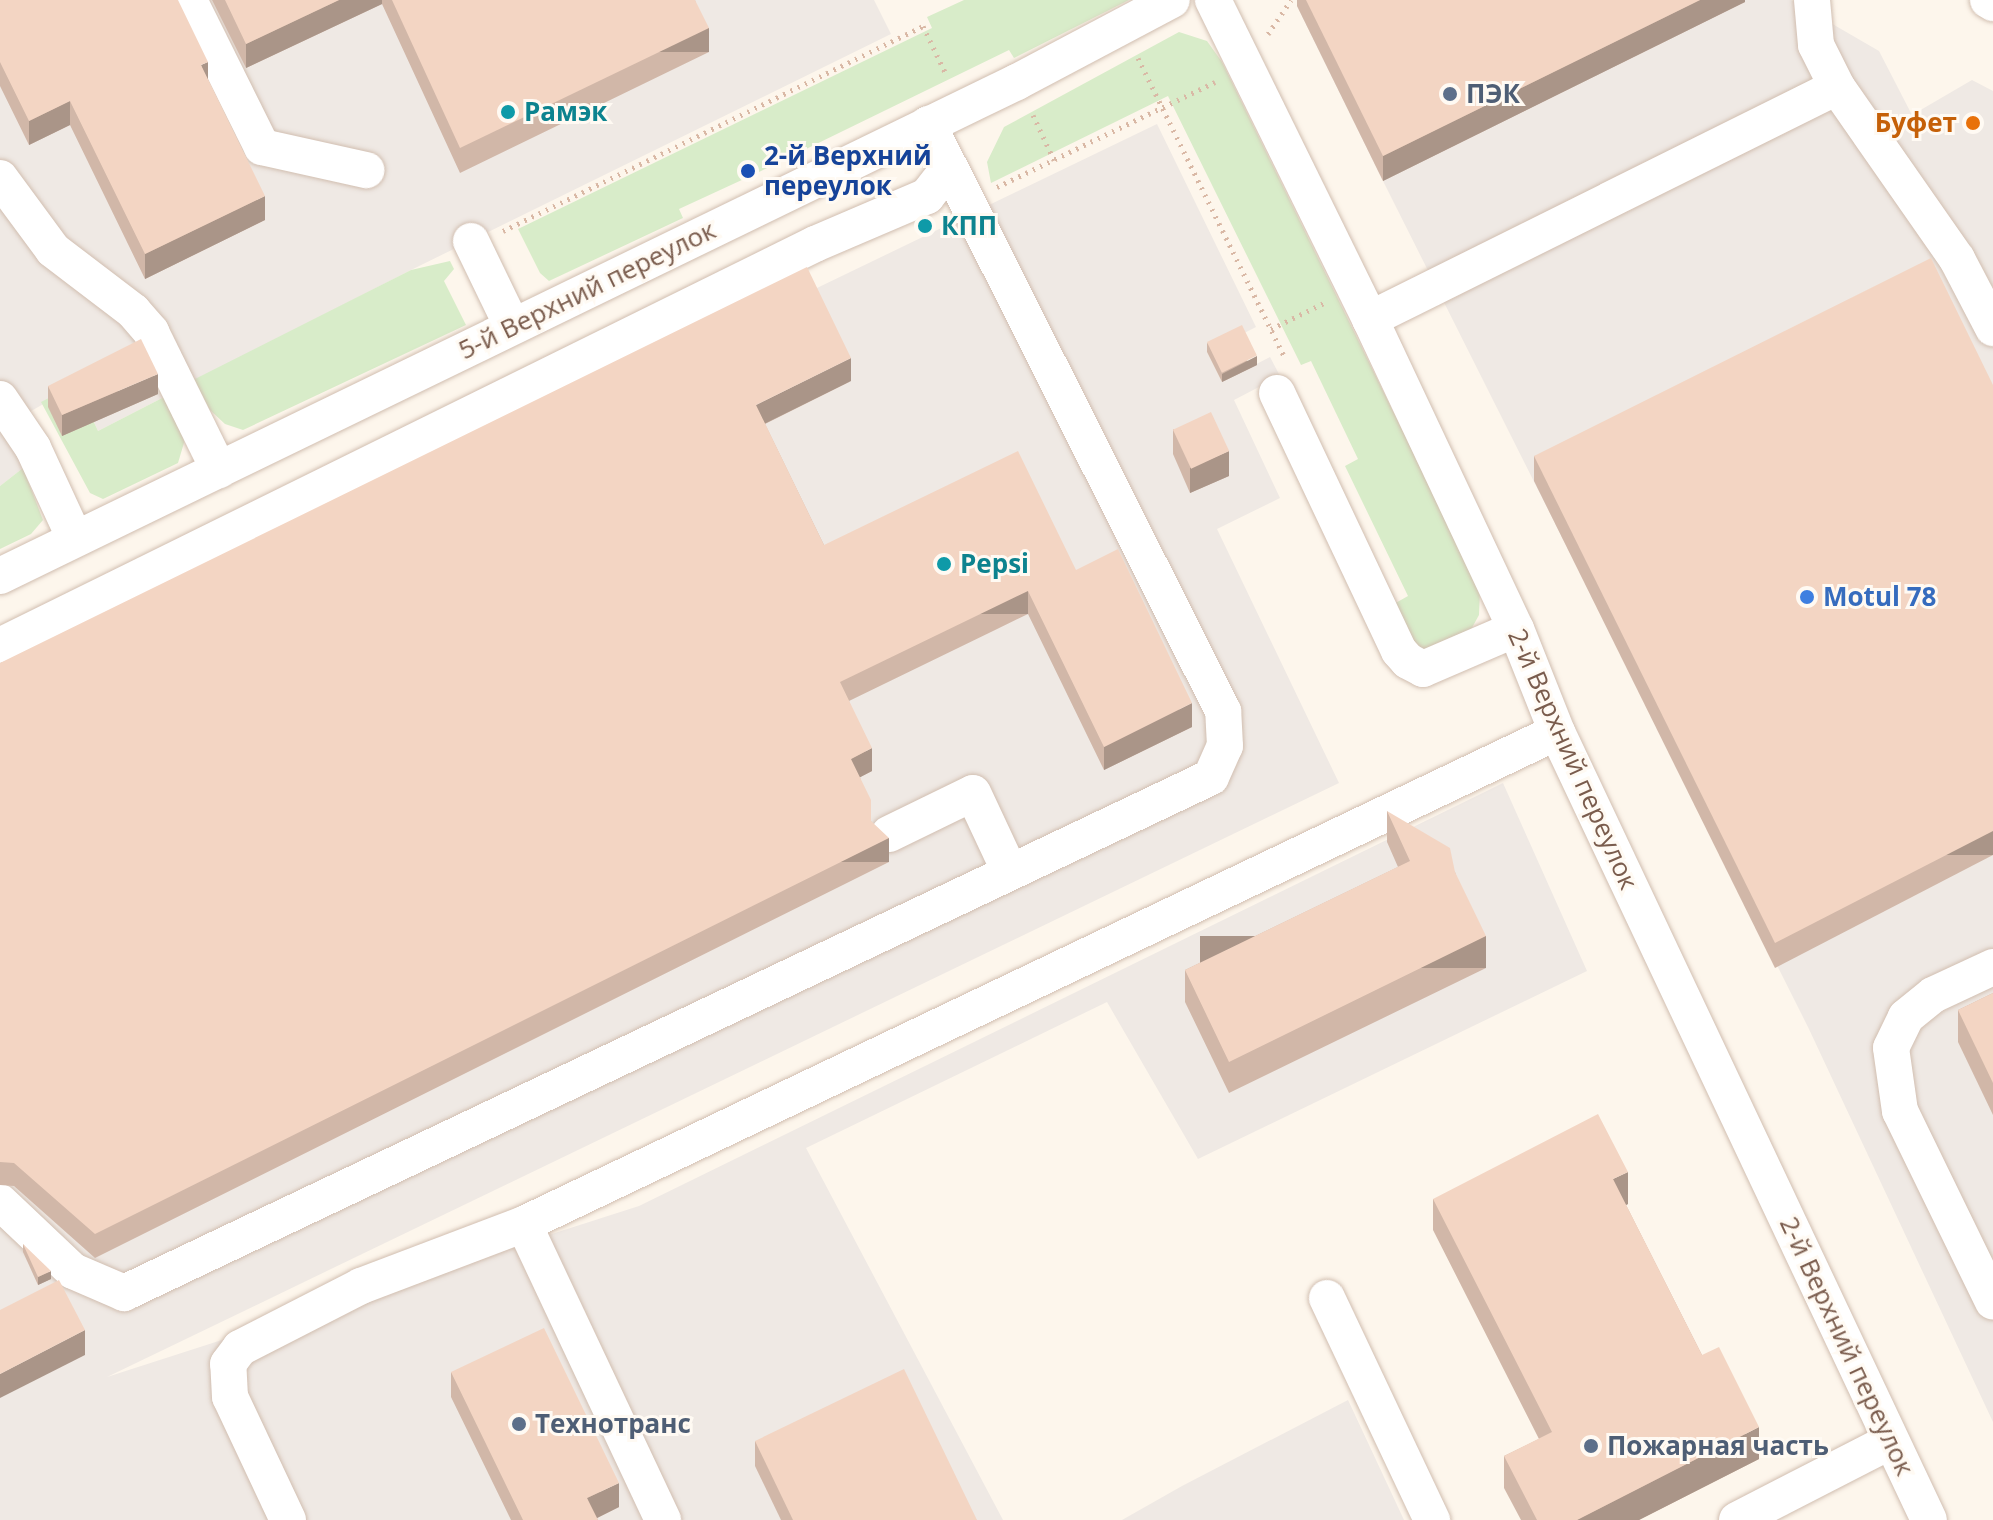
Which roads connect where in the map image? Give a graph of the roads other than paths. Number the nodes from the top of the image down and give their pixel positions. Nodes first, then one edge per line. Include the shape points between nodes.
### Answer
1 (189, 0) edge
2 (1172, 0) edge
3 (1213, 0) edge
4 (1812, 0) edge
5 (1988, 0) edge
6 (1993, 3) edge
7 (1837, 87) junction
8 (928, 124) junction
9 (948, 169) junction
10 (366, 170) dead end
11 (0, 178) edge
12 (472, 243) road end
13 (1362, 303) junction
14 (512, 326) junction
15 (1993, 328) edge
16 (1277, 393) road end
17 (0, 399) edge
18 (219, 470) junction
19 (75, 539) junction
20 (0, 576) edge
21 (1516, 629) junction
22 (0, 646) edge
23 (1557, 732) junction
24 (889, 834) edge
25 (1010, 872) junction
26 (1993, 967) edge
27 (0, 1202) edge
28 (524, 1224) junction
29 (1327, 1298) dead end
30 (1993, 1302) edge
31 (1891, 1441) junction
32 (288, 1520) edge
33 (663, 1520) edge
34 (1432, 1520) edge
35 (1737, 1520) edge
36 (1929, 1520) edge

1 - 10 street via 262,147
2 - 8 street, 5-й Верхний переулок
3 - 13 street, 2-й Верхний переулок
4 - 7 street via 1816,45
5 - 6 street
7 - 13 street
7 - 15 street via 1957,259
8 - 9 street
8 - 14 street, 5-й Верхний переулок
9 - 22 street via 927,196 815,244
9 - 25 street via 1223,711 1225,728 1219,764 1196,787
11 - 18 street via 53,250 133,311 151,332
12 - 14 street
13 - 21 street, 2-й Верхний переулок
14 - 18 street, 5-й Верхний переулок
16 - 21 street via 1408,661 1423,669
17 - 19 street via 33,448
18 - 19 street, 5-й Верхний переулок
19 - 20 street, 5-й Верхний переулок
21 - 23 street, 2-й Верхний переулок
23 - 28 street
23 - 31 street, 2-й Верхний переулок
24 - 25 street via 973,793
25 - 27 street via 124,1293 73,1271
26 - 30 street via 1933,995 1906,1017 1891,1048 1900,1111
28 - 32 street via 361,1286 240,1348 228,1364 230,1397
28 - 33 street
29 - 34 street
31 - 35 street
31 - 36 street, 2-й Верхний переулок

